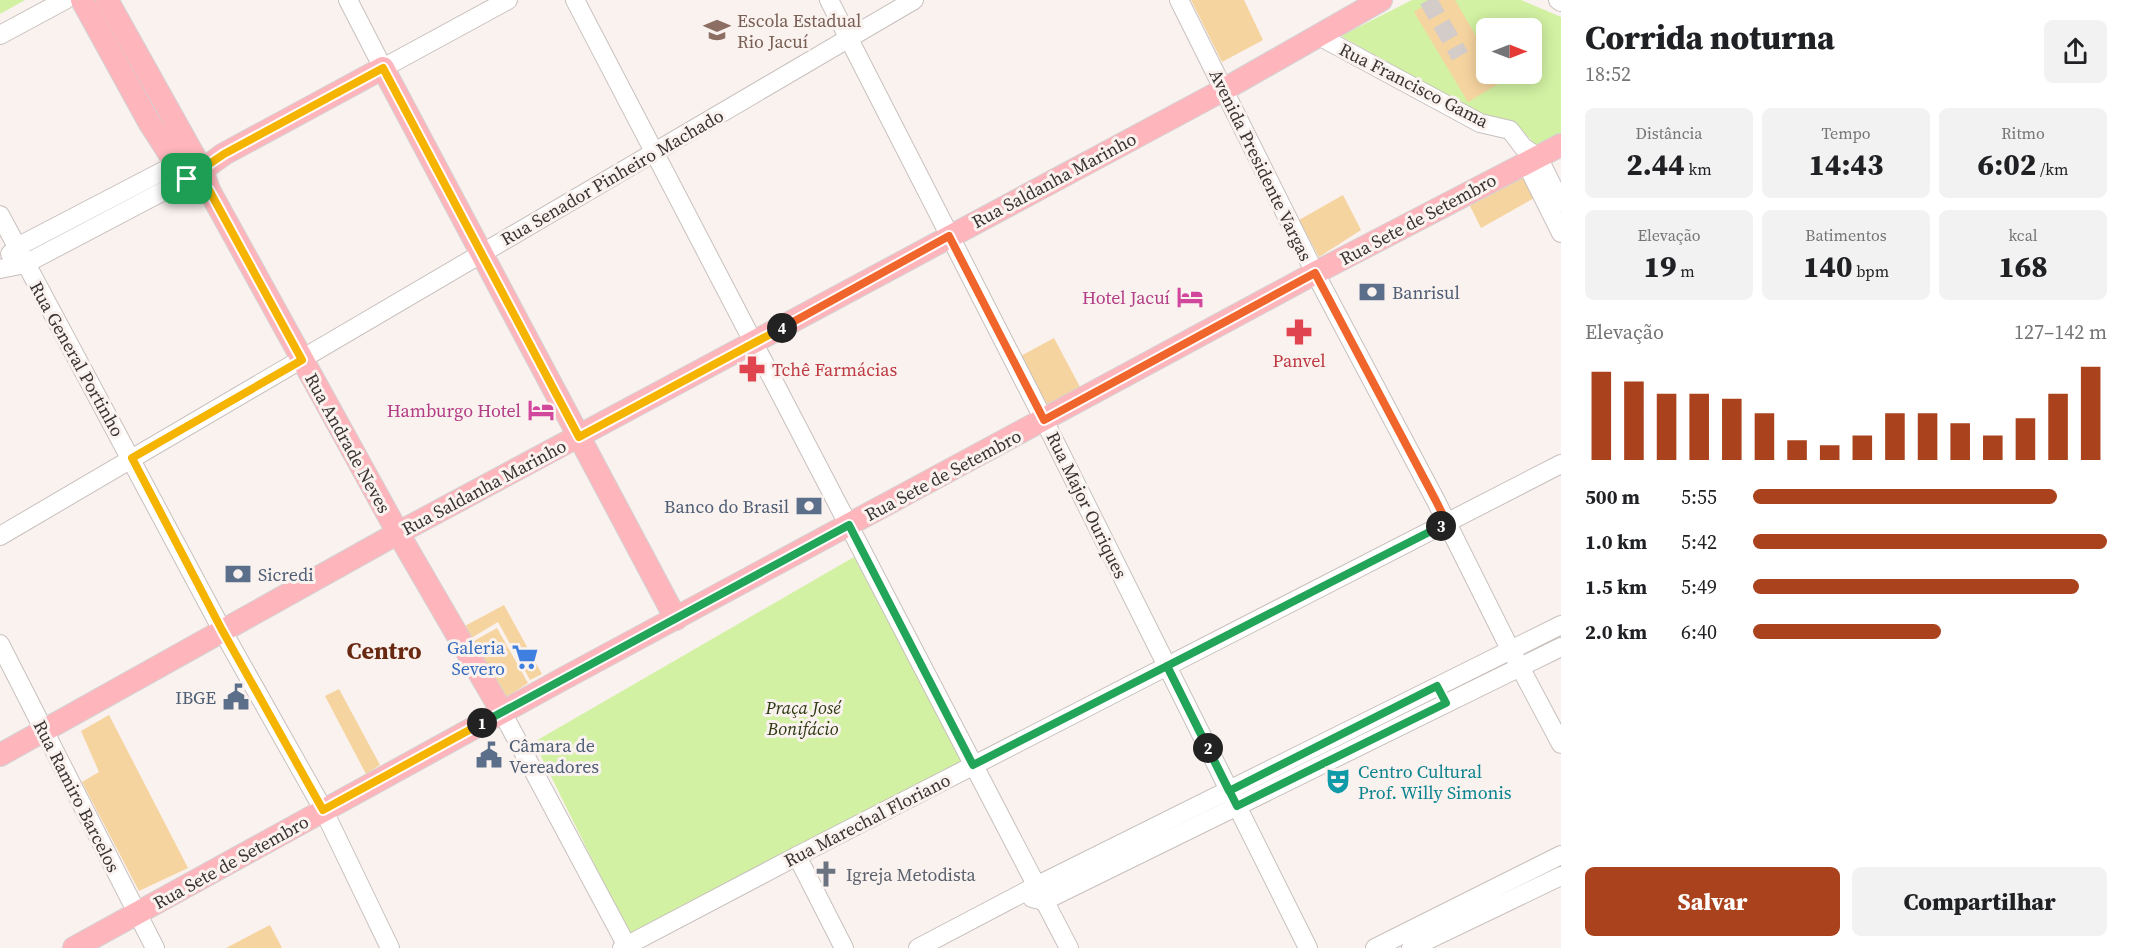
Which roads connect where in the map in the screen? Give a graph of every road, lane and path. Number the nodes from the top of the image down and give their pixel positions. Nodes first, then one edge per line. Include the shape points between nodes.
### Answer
1 (64, 0) edge
2 (82, 0) edge
3 (107, 0) edge
4 (348, 0) edge
5 (508, 0) edge
6 (575, 0) edge
7 (829, 0) edge
8 (914, 0) edge
9 (1179, 0) edge
10 (1381, 0) edge
11 (0, 35) edge
12 (1319, 36) junction
13 (849, 38) junction
14 (383, 68) junction
15 (136, 75) junction
16 (1225, 89) junction
17 (1561, 145) edge
18 (654, 153) junction
19 (1532, 160) junction
20 (193, 172) junction
21 (1561, 203) edge
22 (0, 215) edge
23 (1561, 233) edge
24 (949, 236) junction
25 (17, 247) junction
26 (481, 254) junction
27 (0, 264) edge
28 (25, 264) junction
29 (0, 269) edge
30 (1315, 273) junction
31 (754, 343) junction
32 (302, 360) junction
33 (1044, 420) junction
34 (579, 437) junction
35 (132, 458) junction
36 (1561, 464) edge
37 (1447, 523) junction
38 (849, 525) junction
39 (398, 533) junction
40 (0, 537) edge
41 (676, 619) junction
42 (1561, 625) edge
43 (222, 630) junction
44 (0, 644) edge
45 (1561, 647) edge
46 (1510, 649) junction
47 (1167, 666) junction
48 (1520, 667) junction
49 (1437, 686) junction
50 (1446, 703) junction
51 (502, 712) junction
52 (1373, 729) junction
53 (43, 730) junction
54 (1561, 744) edge
55 (0, 755) edge
56 (973, 765) junction
57 (1233, 798) junction
58 (323, 810) junction
59 (1561, 855) edge
60 (797, 856) junction
61 (1543, 864) junction
62 (1556, 878) edge
63 (1040, 893) junction
64 (1477, 907) junction
65 (137, 915) junction
66 (1418, 939) edge
67 (626, 947) edge
68 (74, 948) edge
69 (155, 948) edge
70 (390, 948) edge
71 (844, 948) edge
72 (918, 948) edge
73 (1069, 948) edge
74 (1308, 948) edge
75 (1375, 948) edge

1 - 11 street
2 - 15 main road
3 - 15 main road
4 - 14 street
5 - 14 street
6 - 18 street
7 - 13 street, Rua Major Ouriques
8 - 13 street, Rua Senador Pinheiro Machado
9 - 16 street, Avenida Presidente Vargas
10 - 12 main road, Rua Saldanha Marinho
12 - 16 main road, Rua Saldanha Marinho
12 - 19 street, Rua Francisco Gama via 1480,123 1510,130
13 - 18 street, Rua Senador Pinheiro Machado
13 - 24 street, Rua Major Ouriques
14 - 20 main road
14 - 26 main road
15 - 20 main road, Rua Andrade Neves
16 - 24 main road, Rua Saldanha Marinho
16 - 30 street, Avenida Presidente Vargas
17 - 19 main road, Rua Sete de Setembro
18 - 26 street, Rua Senador Pinheiro Machado
18 - 31 street
19 - 21 street
19 - 23 street
19 - 30 main road, Rua Sete de Setembro
20 - 25 street
20 - 28 street
20 - 32 main road, Rua Andrade Neves
22 - 25 street, Rua General Portinho
24 - 31 main road, Rua Saldanha Marinho
24 - 33 street, Rua Major Ouriques
25 - 27 street
25 - 28 street, Rua General Portinho
26 - 32 street, Rua Senador Pinheiro Machado
26 - 34 main road
28 - 29 street
28 - 35 street, Rua General Portinho
30 - 33 main road, Rua Sete de Setembro
30 - 37 street, Avenida Presidente Vargas
31 - 34 main road, Rua Saldanha Marinho
31 - 38 street
32 - 35 street, Rua Senador Pinheiro Machado
32 - 39 main road, Rua Andrade Neves
33 - 38 main road, Rua Sete de Setembro
33 - 47 street, Rua Major Ouriques
34 - 39 main road, Rua Saldanha Marinho
34 - 41 main road
35 - 40 street, Rua Senador Pinheiro Machado
35 - 43 street, Rua General Portinho
36 - 37 street, Rua Marechal Floriano
37 - 46 street, Avenida Presidente Vargas
37 - 47 street, Rua Marechal Floriano
38 - 41 main road, Rua Sete de Setembro
38 - 56 street
39 - 43 main road, Rua Saldanha Marinho
39 - 51 main road, Rua Andrade Neves
41 - 51 main road, Rua Sete de Setembro
42 - 46 street
43 - 53 main road, Rua Saldanha Marinho
43 - 58 street, Rua General Portinho
44 - 53 street, Rua Ramiro Barcelos
45 - 48 street
46 - 48 street, Avenida Presidente Vargas
46 - 49 street
47 - 56 street, Rua Marechal Floriano
47 - 57 street, Rua Major Ouriques
48 - 50 street
48 - 54 street, Avenida Presidente Vargas
49 - 50 street
49 - 52 street
50 - 52 street
51 - 58 main road, Rua Sete de Setembro
51 - 67 street, Rua Andrade Neves
52 - 57 street
53 - 55 main road, Rua Saldanha Marinho
53 - 65 street, Rua Ramiro Barcelos
56 - 60 street, Rua Marechal Floriano
56 - 63 street
57 - 63 street
57 - 74 street, Rua Major Ouriques
58 - 65 main road, Rua Sete de Setembro
58 - 70 street, Rua General Portinho
59 - 61 street
60 - 67 street, Rua Marechal Floriano
60 - 71 street
61 - 62 street
61 - 64 street
62 - 64 street
63 - 72 street via 1019,895
63 - 73 street
64 - 66 street
65 - 68 main road, Rua Sete de Setembro
65 - 69 street, Rua Ramiro Barcelos
66 - 75 street

